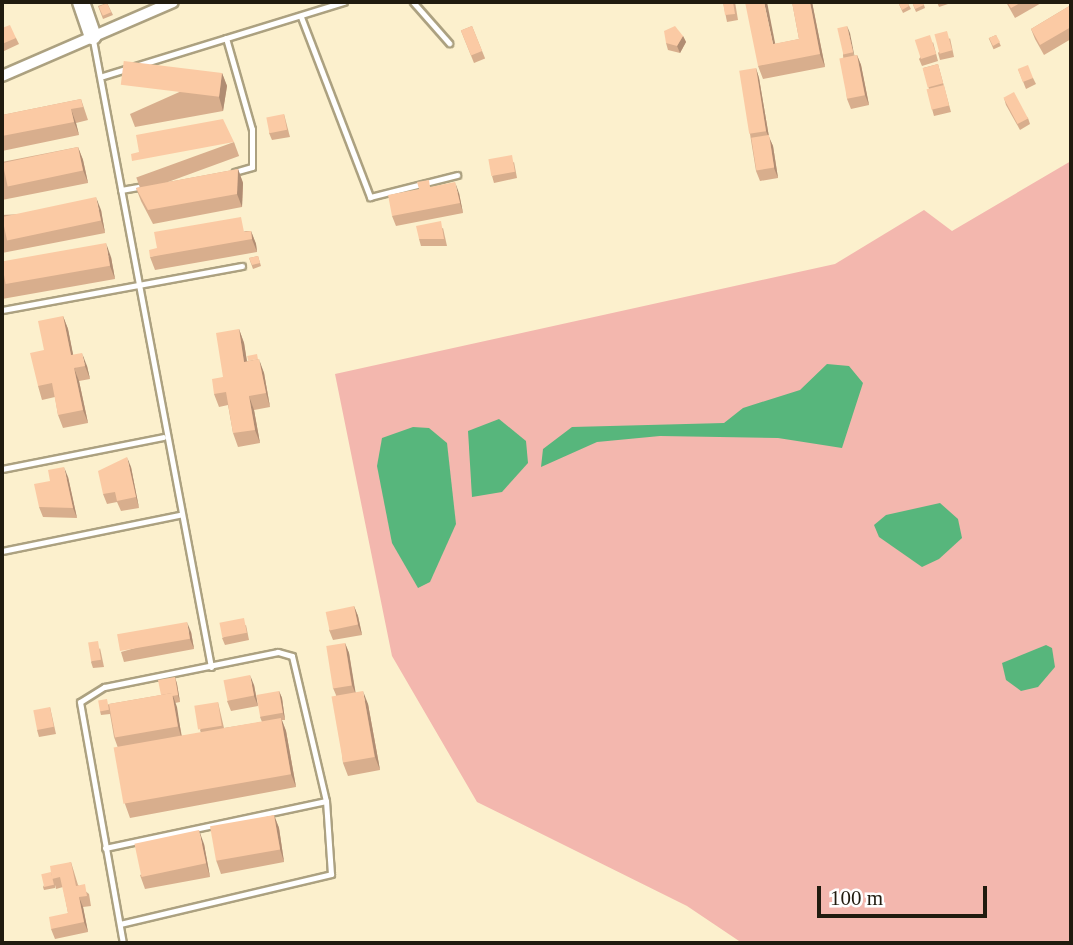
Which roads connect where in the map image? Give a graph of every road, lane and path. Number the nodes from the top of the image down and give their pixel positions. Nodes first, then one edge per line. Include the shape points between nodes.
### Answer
1 (81, 2) edge
2 (173, 2) edge
3 (344, 2) edge
4 (413, 2) edge
5 (301, 17) junction
6 (93, 36) junction
7 (226, 38) junction
8 (449, 43) dead end
9 (2, 76) edge
10 (103, 76) junction
11 (219, 175) edge
12 (457, 175) dead end
13 (170, 182) edge
14 (121, 190) junction
15 (242, 266) dead end
16 (136, 285) junction
17 (2, 310) edge
18 (163, 437) junction
19 (2, 469) edge
20 (179, 515) junction
21 (2, 551) edge
22 (211, 667) junction
23 (326, 801) junction
24 (105, 848) junction
25 (120, 924) junction
26 (123, 943) edge

1 - 6 street
2 - 6 street
3 - 5 lane
4 - 8 lane
5 - 7 lane
5 - 12 lane via 370,197
6 - 9 street
6 - 10 lane
7 - 10 lane
7 - 11 lane via 251,129 252,167
10 - 14 lane
13 - 14 lane
14 - 16 lane
15 - 16 lane
16 - 17 lane
16 - 18 lane
18 - 19 lane
18 - 20 lane
20 - 21 lane
20 - 22 lane
22 - 23 lane via 278,652 296,661
22 - 24 lane via 104,687 80,702
23 - 24 lane
23 - 25 lane via 331,874
24 - 25 lane
25 - 26 lane

